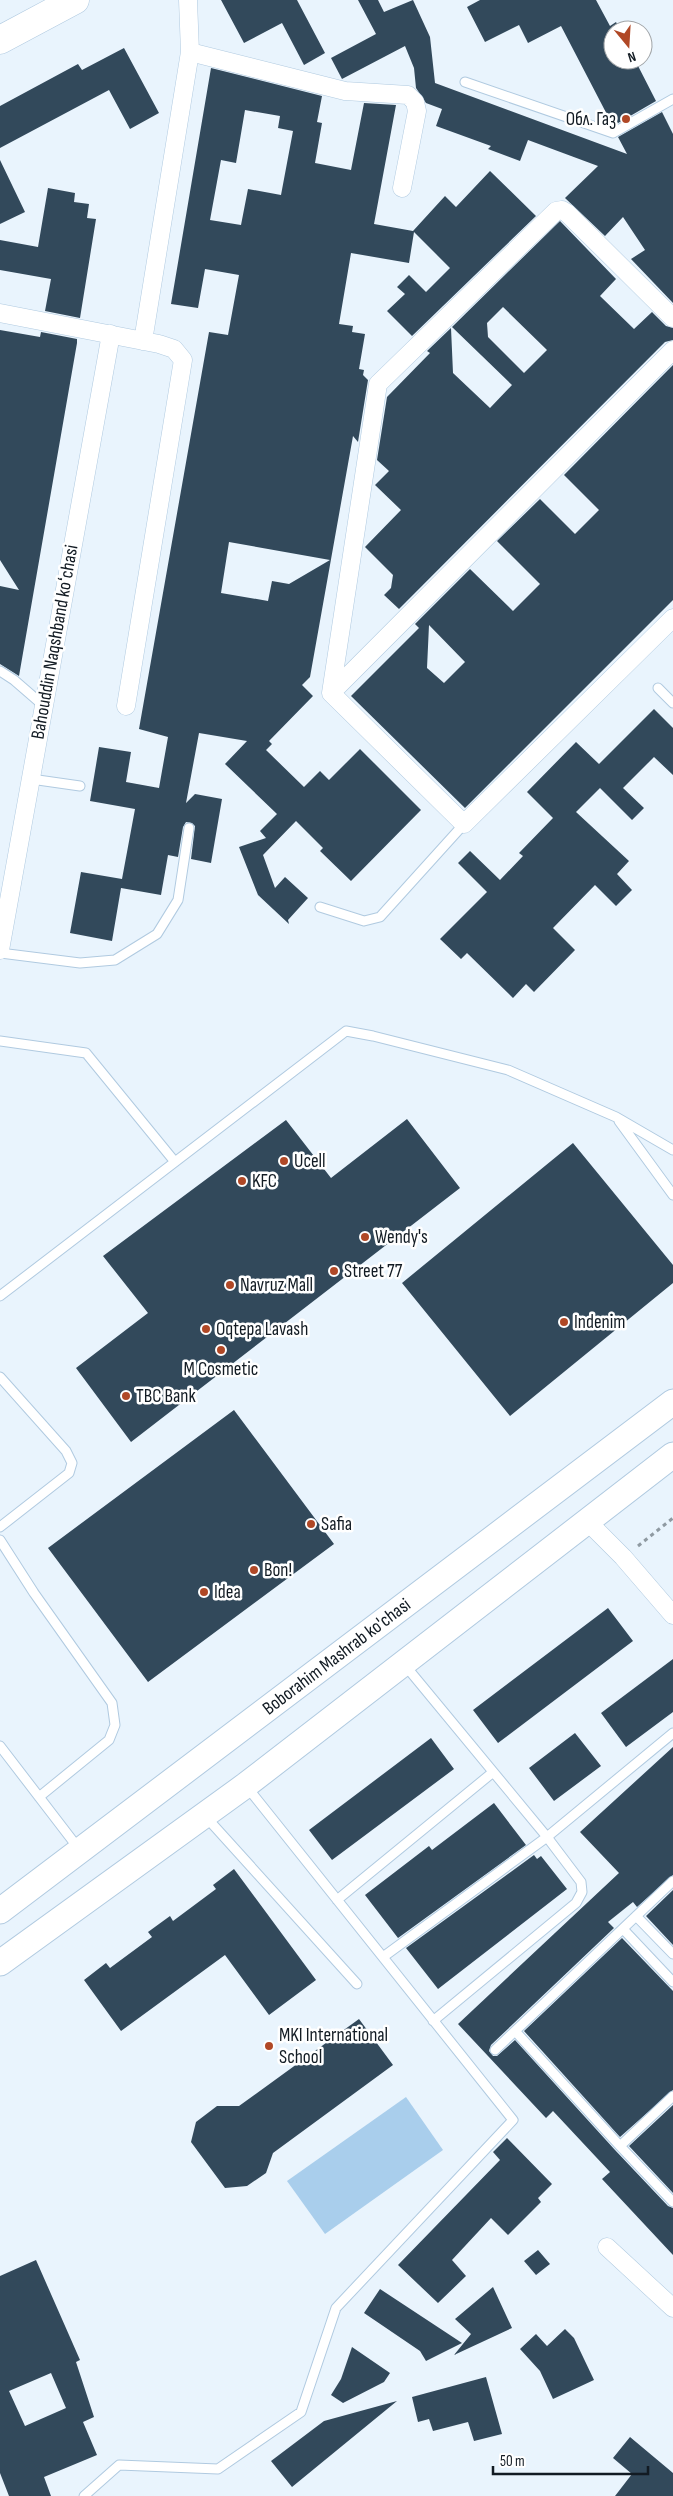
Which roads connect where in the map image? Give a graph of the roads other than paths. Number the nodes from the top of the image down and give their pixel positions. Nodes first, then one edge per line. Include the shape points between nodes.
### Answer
1 (188, 0) edge
2 (69, 1) edge
3 (0, 40) edge
4 (190, 52) junction
5 (465, 82) dead end
6 (673, 98) edge
7 (402, 188) dead end
8 (0, 313) edge
9 (673, 318) edge
10 (111, 334) junction
11 (143, 341) junction
12 (673, 350) edge
13 (673, 618) edge
14 (0, 671) edge
15 (658, 688) dead end
16 (331, 693) junction
17 (673, 703) edge
18 (44, 706) junction
19 (126, 706) dead end
20 (31, 779) junction
21 (80, 786) dead end
22 (464, 824) junction
23 (189, 828) dead end
24 (320, 907) dead end
25 (0, 951) edge
26 (0, 1041) edge
27 (616, 1117) junction
28 (673, 1150) edge
29 (175, 1162) junction
30 (673, 1195) edge
31 (0, 1296) edge
32 (0, 1377) edge
33 (673, 1402) edge
34 (673, 1455) edge
35 (588, 1522) junction
36 (0, 1527) edge
37 (0, 1540) edge
38 (673, 1615) edge
39 (404, 1664) junction
40 (673, 1733) edge
41 (0, 1746) edge
42 (492, 1773) junction
43 (246, 1785) junction
44 (39, 1796) junction
45 (204, 1815) junction
46 (547, 1837) junction
47 (82, 1851) junction
48 (673, 1881) edge
49 (337, 1900) junction
50 (0, 1911) edge
51 (636, 1916) junction
52 (623, 1929) junction
53 (673, 1954) edge
54 (383, 1958) junction
55 (0, 1963) edge
56 (673, 1982) edge
57 (357, 1984) dead end
58 (433, 2021) junction
59 (515, 2031) junction
60 (496, 2050) dead end
61 (673, 2096) edge
62 (620, 2146) junction
63 (673, 2202) edge
64 (607, 2247) dead end
65 (673, 2308) edge
66 (84, 2496) edge

1 - 4 street
2 - 3 main road
4 - 7 street via 345,91 408,95 415,102 417,111
4 - 11 street
5 - 6 lane via 613,132
8 - 10 street
9 - 16 street via 567,212 556,211 378,384
10 - 11 street
10 - 18 street, Bahouddin Naqshband koʻchasi
11 - 19 street via 174,349 183,360
12 - 16 street
13 - 22 street
14 - 18 lane
15 - 17 lane
16 - 22 street
18 - 20 street, Bahouddin Naqshband koʻchasi
20 - 21 lane
20 - 25 street, Bahouddin Naqshband koʻchasi
22 - 24 lane via 380,917 364,921
23 - 25 lane via 178,900 157,934 115,960 80,963
26 - 29 lane via 86,1053
27 - 28 lane
27 - 29 lane via 508,1070 346,1031
27 - 30 lane
29 - 31 lane
32 - 36 lane via 66,1451 72,1463 64,1478
33 - 47 main road, Boborahim Mashrab ko'chasi
34 - 35 main road
35 - 38 street
35 - 39 main road
37 - 44 lane via 112,1703 115,1725 109,1740
39 - 42 lane
39 - 43 main road
40 - 46 lane
41 - 44 lane
42 - 46 lane
42 - 49 lane
43 - 45 main road
43 - 49 lane
44 - 47 lane
45 - 55 main road
45 - 57 lane
46 - 54 lane
46 - 58 lane via 582,1882 582,1892 576,1903
47 - 50 main road, Boborahim Mashrab ko'chasi
48 - 51 lane
49 - 54 lane
51 - 52 lane
51 - 53 lane
52 - 56 lane
52 - 59 lane
54 - 58 lane
58 - 66 lane via 513,2120 336,2308 301,2412 218,2469 119,2465
59 - 60 lane
59 - 62 lane
61 - 62 lane
62 - 63 lane
64 - 65 street

